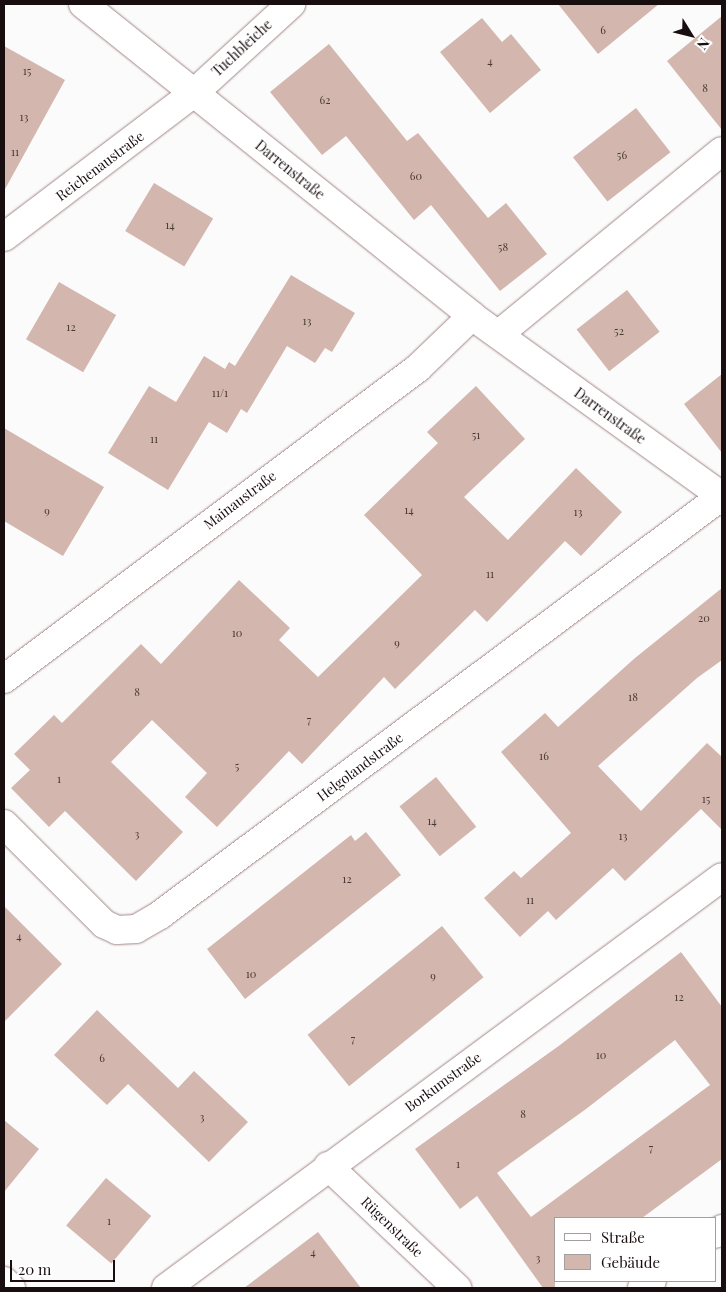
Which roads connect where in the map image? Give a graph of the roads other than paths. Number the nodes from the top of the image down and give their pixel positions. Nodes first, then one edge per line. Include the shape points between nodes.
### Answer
1 (83, 4) edge
2 (291, 4) edge
3 (194, 93) junction
4 (722, 151) edge
5 (4, 237) edge
6 (472, 316) junction
7 (499, 334) junction
8 (722, 496) edge
9 (4, 679) edge
10 (4, 824) edge
11 (722, 877) edge
12 (328, 1166) junction
13 (4, 1281) edge
14 (11, 1288) edge
15 (166, 1288) edge
16 (457, 1288) edge

1 - 3 street, Darrenstraße
2 - 3 street, Tuchbleiche
3 - 5 street, Reichenaustraße
3 - 6 street, Darrenstraße
4 - 7 street
6 - 7 street, Darrenstraße
6 - 9 street, Mainaustraße via 418,368
7 - 8 street, Darrenstraße
8 - 10 street, Helgolandstraße via 168,909 136,929 117,930 104,924
11 - 12 street, Borkumstraße
12 - 15 street, Borkumstraße
12 - 16 street, Rügenstraße
13 - 14 street

